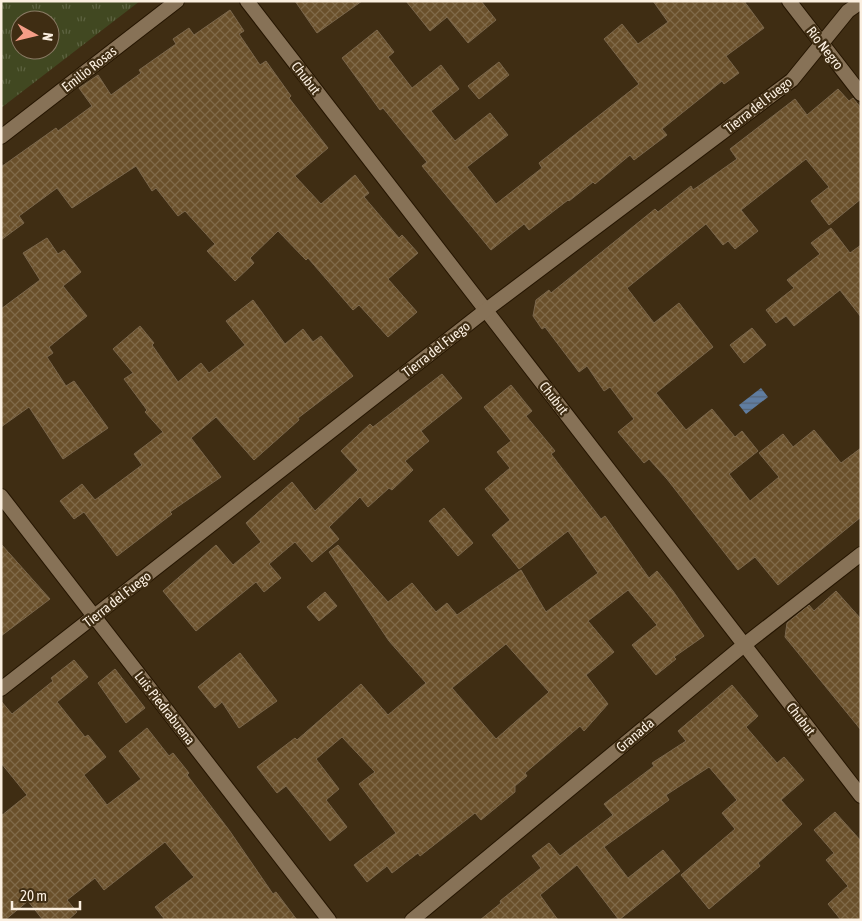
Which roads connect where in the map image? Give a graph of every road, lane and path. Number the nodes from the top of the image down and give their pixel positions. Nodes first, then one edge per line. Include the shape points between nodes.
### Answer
1 (178, 1) edge
2 (247, 1) edge
3 (789, 1) edge
4 (861, 2) edge
5 (822, 44) junction
6 (861, 94) edge
7 (1, 137) edge
8 (486, 310) junction
9 (1, 496) edge
10 (861, 554) edge
11 (95, 616) junction
12 (744, 645) junction
13 (1, 689) edge
14 (861, 796) edge
15 (329, 920) edge
16 (412, 920) edge

1 - 7 street, Emilio Rosas
2 - 8 street, Chubut
3 - 5 street, Río Negro
4 - 5 street, Tierra del Fuego via 848,10
5 - 6 street, Río Negro
5 - 8 street, Tierra del Fuego via 792,80
8 - 11 street, Tierra del Fuego
8 - 12 street, Chubut
9 - 11 street, Luis Piedrabuena
10 - 12 street, Granada
11 - 13 street, Tierra del Fuego
11 - 15 street, Luis Piedrabuena
12 - 14 street, Chubut
12 - 16 street, Granada

